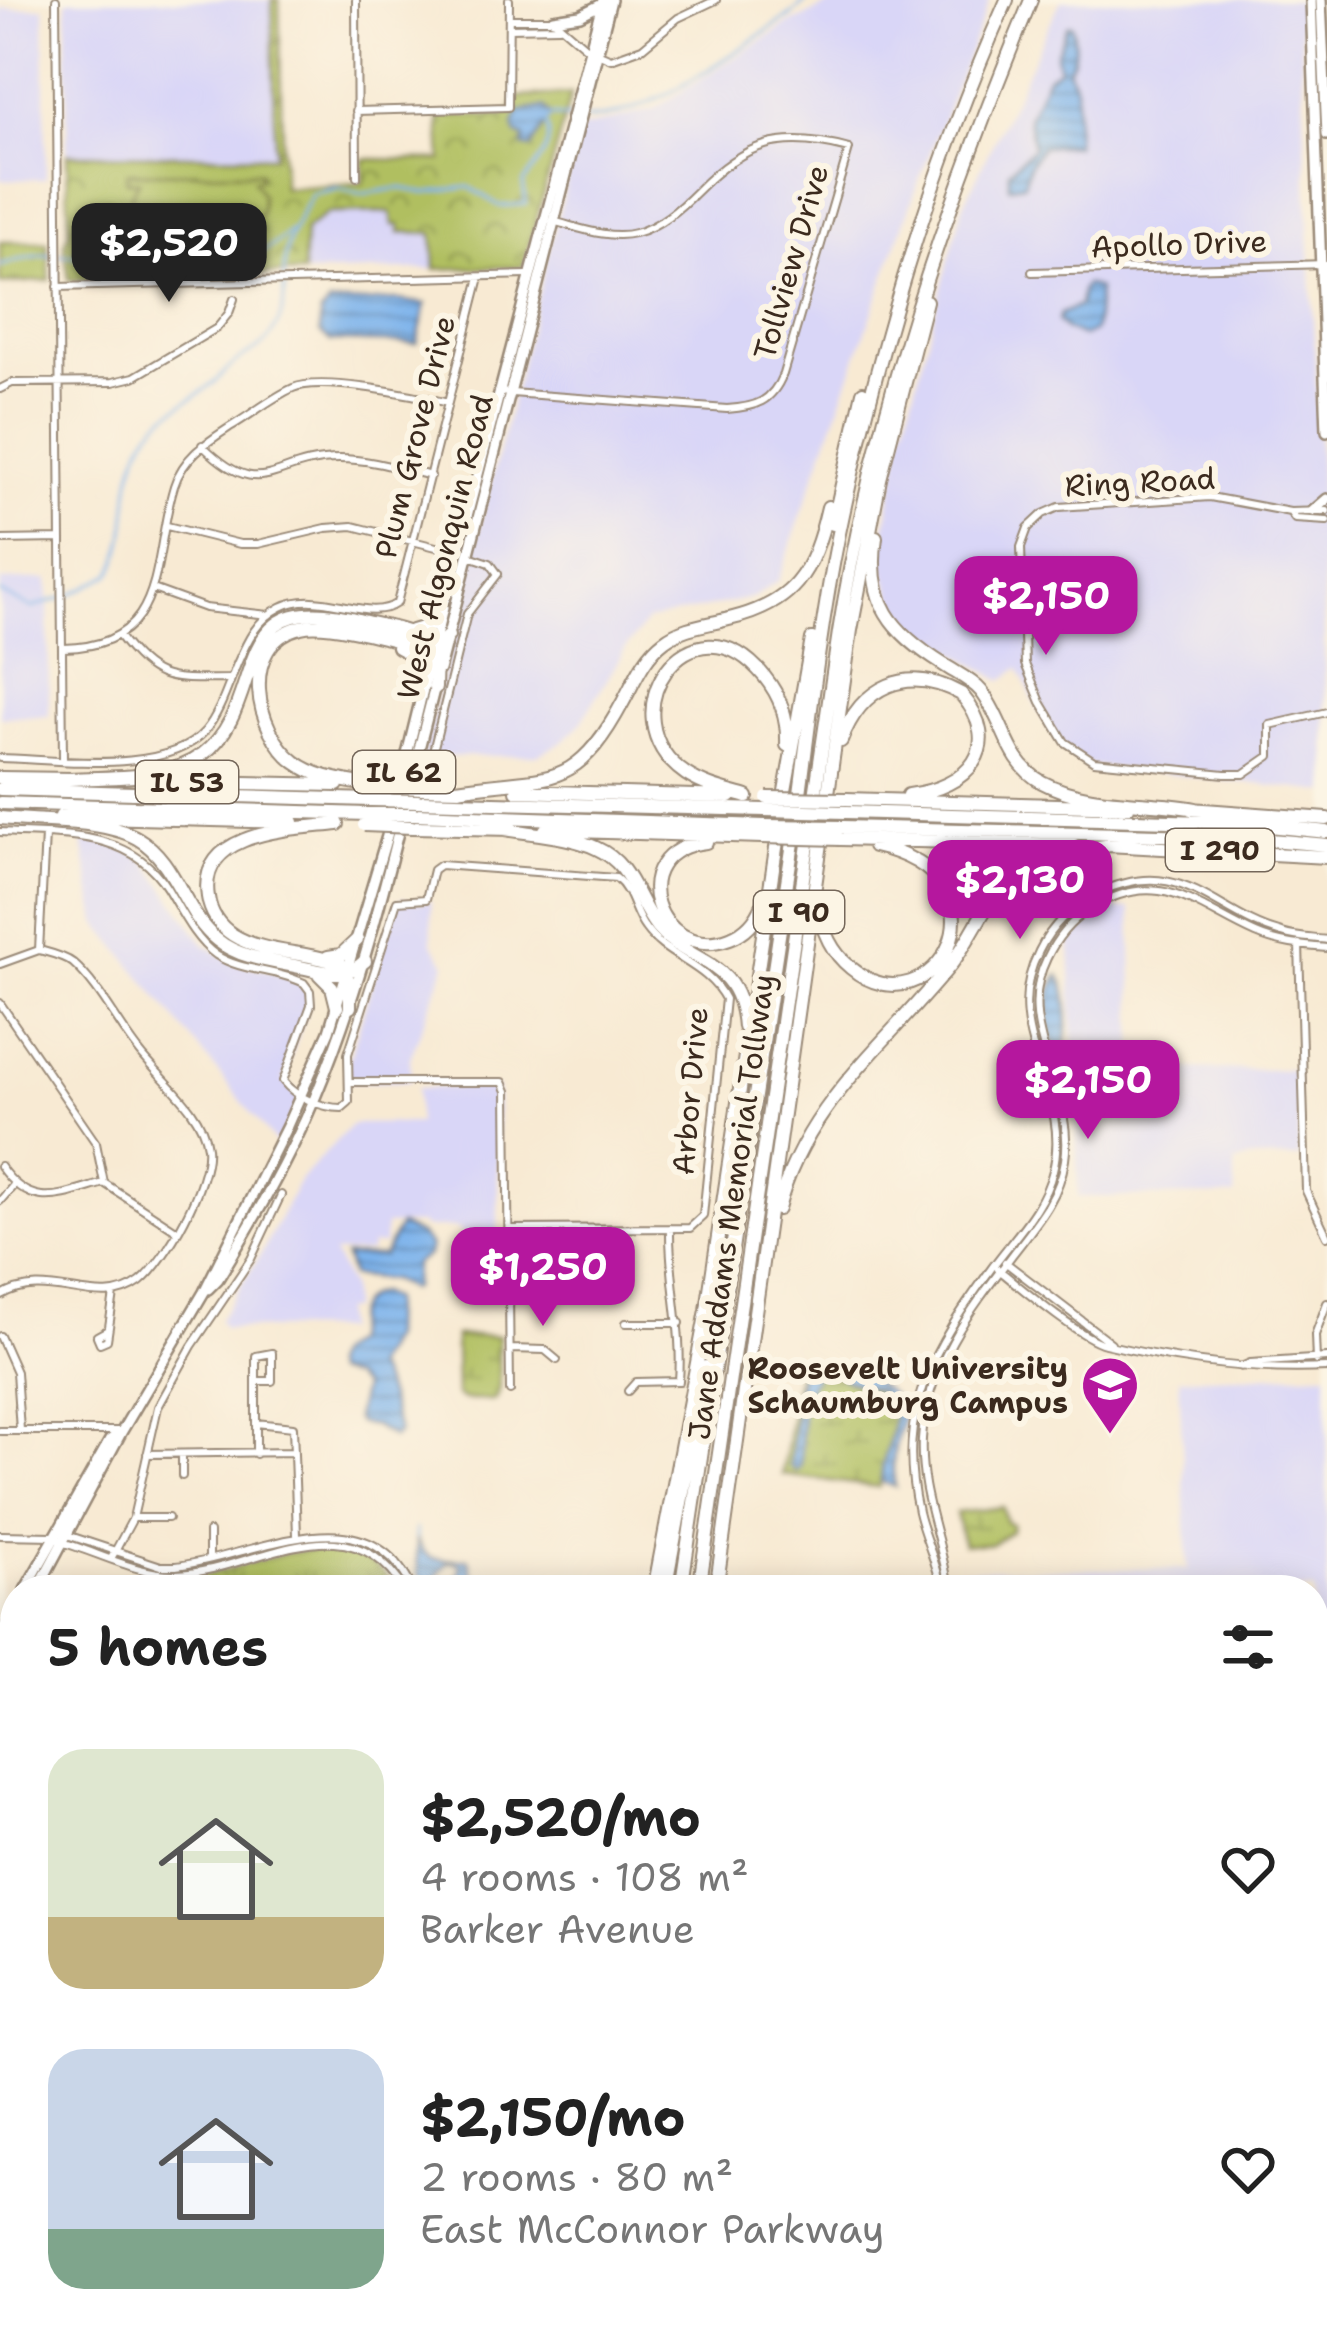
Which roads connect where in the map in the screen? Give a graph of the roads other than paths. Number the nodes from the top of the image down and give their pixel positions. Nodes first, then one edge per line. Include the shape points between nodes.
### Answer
1 (56, 0) edge
2 (356, 0) edge
3 (508, 0) edge
4 (716, 0) edge
5 (1007, 0) edge
6 (1031, 0) edge
7 (1311, 0) edge
8 (1321, 0) edge
9 (604, 2) edge
10 (553, 19) junction
11 (509, 24) junction
12 (562, 27) junction
13 (592, 50) junction
14 (356, 111) junction
15 (1327, 135) edge
16 (357, 177) dead end
17 (547, 219) junction
18 (915, 239) junction
19 (936, 241) junction
20 (1323, 264) edge
21 (1032, 272) dead end
22 (528, 275) junction
23 (479, 277) junction
24 (58, 286) junction
25 (234, 298) dead end
26 (59, 382) junction
27 (0, 389) edge
28 (503, 392) junction
29 (448, 403) junction
30 (859, 409) junction
31 (895, 422) junction
32 (1327, 431) edge
33 (202, 445) junction
34 (431, 476) junction
35 (1327, 499) edge
36 (1313, 511) junction
37 (1327, 511) edge
38 (1290, 512) junction
39 (1327, 521) edge
40 (166, 526) junction
41 (61, 539) junction
42 (0, 540) edge
43 (414, 542) junction
44 (462, 554) junction
45 (153, 589) junction
46 (447, 591) junction
47 (269, 615) junction
48 (404, 631) junction
49 (351, 632) junction
50 (119, 636) junction
51 (448, 636) junction
52 (433, 647) junction
53 (62, 648) junction
54 (230, 679) junction
55 (429, 688) junction
56 (1327, 712) edge
57 (434, 747) dead end
58 (0, 758) edge
59 (63, 759) junction
60 (0, 778) edge
61 (69, 779) junction
62 (829, 782) junction
63 (786, 787) junction
64 (0, 789) edge
65 (457, 789) junction
66 (747, 797) junction
67 (861, 800) junction
68 (0, 803) edge
69 (766, 804) junction
70 (369, 806) junction
71 (417, 808) junction
72 (1196, 809) junction
73 (0, 817) edge
74 (1326, 819) edge
75 (845, 823) junction
76 (338, 824) junction
77 (505, 829) junction
78 (0, 832) edge
79 (1327, 832) edge
80 (761, 833) junction
81 (45, 835) junction
82 (1112, 845) junction
83 (1327, 845) edge
84 (1327, 857) edge
85 (774, 869) junction
86 (816, 877) junction
87 (357, 940) junction
88 (1299, 941) junction
89 (1327, 944) edge
90 (39, 950) junction
91 (323, 958) junction
92 (364, 961) junction
93 (0, 964) edge
94 (301, 967) junction
95 (347, 973) junction
96 (0, 1003) edge
97 (343, 1007) junction
98 (350, 1082) junction
99 (301, 1096) junction
100 (314, 1102) junction
101 (734, 1130) junction
102 (0, 1166) edge
103 (104, 1183) junction
104 (13, 1186) junction
105 (281, 1195) dead end
106 (0, 1204) edge
107 (670, 1228) junction
108 (509, 1229) junction
109 (557, 1229) junction
110 (617, 1229) junction
111 (176, 1230) junction
112 (1327, 1236) edge
113 (1000, 1264) junction
114 (509, 1274) junction
115 (462, 1279) dead end
116 (547, 1283) dead end
117 (628, 1283) dead end
118 (204, 1292) junction
119 (114, 1294) junction
120 (0, 1297) edge
121 (1327, 1304) edge
122 (626, 1323) dead end
123 (680, 1323) junction
124 (107, 1330) dead end
125 (0, 1336) edge
126 (718, 1338) junction
127 (510, 1349) junction
128 (1327, 1358) edge
129 (557, 1360) dead end
130 (748, 1363) junction
131 (1316, 1365) junction
132 (1327, 1368) edge
133 (256, 1381) junction
134 (510, 1390) dead end
135 (628, 1391) dead end
136 (256, 1424) junction
137 (0, 1430) edge
138 (20, 1430) junction
139 (122, 1431) junction
140 (293, 1452) junction
141 (145, 1454) junction
142 (182, 1454) junction
143 (256, 1454) junction
144 (182, 1476) dead end
145 (133, 1518) junction
146 (167, 1518) dead end
147 (208, 1532) dead end
148 (0, 1535) edge
149 (60, 1537) junction
150 (298, 1540) junction
151 (113, 1553) junction
152 (211, 1563) junction
153 (35, 1575) edge
154 (44, 1575) edge
155 (399, 1575) edge
156 (657, 1575) edge
157 (668, 1575) edge
158 (682, 1575) edge
159 (701, 1575) edge
160 (718, 1575) edge
161 (940, 1575) edge

1 - 24 street
2 - 14 street
3 - 11 street
4 - 13 street via 642,48 614,57
5 - 18 highway, Jane Addams Memorial Tollway / I 90
6 - 19 highway, Jane Addams Memorial Tollway / I 90
7 - 20 main road
8 - 15 main road
9 - 10 main road
9 - 13 main road, West Algonquin Road / IL 62
10 - 11 street
10 - 12 street
11 - 12 street
11 - 14 street via 508,107
12 - 13 street
13 - 17 main road, West Algonquin Road / IL 62
14 - 16 street
17 - 22 main road, West Algonquin Road / IL 62
17 - 28 main road, West Algonquin Road / IL 62
17 - 28 street, Tollview Drive via 633,234 757,147 813,139 849,149 783,374 763,403 727,409
18 - 30 highway via 899,268
18 - 126 highway, Jane Addams Memorial Tollway / I 90 via 866,413 827,602
19 - 31 highway
19 - 159 highway, Jane Addams Memorial Tollway / I 90 via 884,414 846,588
20 - 21 street, Apollo Drive
20 - 32 main road
22 - 23 street
22 - 28 main road, West Algonquin Road / IL 62
23 - 24 street
23 - 29 street, Plum Grove Drive
24 - 26 street
25 - 26 street via 217,328 142,373
26 - 27 street
26 - 41 street
28 - 44 main road, West Algonquin Road / IL 62
29 - 33 street via 392,390 298,385
29 - 34 street, Plum Grove Drive
30 - 63 highway
30 - 65 highway via 814,558 794,589 760,611 688,628 661,644 599,741 566,771 532,783
31 - 62 highway via 864,556
31 - 72 highway via 872,562 895,627 980,690 1012,754 1044,783
33 - 34 street via 244,477 338,459
33 - 40 street via 175,484
34 - 43 street, Plum Grove Drive
35 - 36 main road
36 - 37 street, Ring Road
36 - 38 street, Ring Road
38 - 39 street, Ring Road
38 - 56 street, Ring Road via 1210,497 1043,514 1021,547 1025,664 1065,742 1109,764 1244,774 1270,756 1270,725
40 - 43 street via 240,544 341,526
40 - 45 street
41 - 42 street
41 - 53 street
43 - 44 street
43 - 47 street, Plum Grove Drive via 392,606 314,598
44 - 46 main road, West Algonquin Road / IL 62
44 - 51 main road, West Algonquin Road / IL 62
44 - 57 street via 498,574 467,614
45 - 47 street via 205,608
45 - 50 street
46 - 48 highway via 429,626
46 - 52 main road, West Algonquin Road / IL 62
47 - 54 street
48 - 52 highway
48 - 61 highway via 322,612 291,617 262,642 223,729 200,756 144,776
49 - 52 highway
49 - 55 highway via 416,656
49 - 70 highway via 316,625 283,635 262,666 260,702 270,736 293,760
50 - 53 street
50 - 54 street via 163,678
51 - 52 highway
51 - 55 main road, West Algonquin Road / IL 62
52 - 55 highway
53 - 59 street
54 - 59 street via 212,723 176,753
55 - 87 main road, West Algonquin Road / IL 62
55 - 92 main road, West Algonquin Road / IL 62
58 - 59 street
60 - 61 highway, IL 53
61 - 70 highway, IL 53
62 - 67 highway via 847,725 875,692 922,680 961,694 981,732 968,771 921,794
62 - 86 highway
63 - 66 highway via 786,722 773,687 739,653 696,648 658,681 657,737 684,773
63 - 85 highway
64 - 70 highway, IL 53
65 - 66 highway, IL 53
65 - 71 highway, IL 53
66 - 69 highway
67 - 72 highway, I 290
67 - 75 highway, I 290
68 - 70 highway, IL 53
69 - 71 highway, IL 53
69 - 75 highway, IL 53, bridge
70 - 71 highway, IL 53, bridge
70 - 71 highway, IL 53, bridge
70 - 76 highway, IL 53
71 - 77 highway, IL 53
71 - 80 highway, IL 53
72 - 74 highway, I 290
73 - 76 highway, IL 53
73 - 94 highway via 133,836 164,863 217,941
75 - 79 highway, IL 53 via 1218,823
75 - 80 highway, IL 53, bridge
75 - 82 highway, I 290
75 - 83 highway, IL 53
75 - 86 highway via 913,856 943,885 954,929 938,966 898,984 851,969 825,936
76 - 91 highway via 244,839 218,860 207,885 213,912 230,933
77 - 80 highway, IL 53
77 - 101 highway via 596,848 626,869 659,929 724,976 744,1022
78 - 81 street
80 - 85 highway via 671,854 657,876 658,909 688,938 730,938 760,914
81 - 90 street
81 - 99 street via 131,850 217,955 304,983 310,1005 283,1081
82 - 84 highway, I 290
82 - 130 highway via 1067,851 1005,883 954,961 814,1122 782,1196
85 - 101 highway
86 - 130 highway
87 - 91 highway
87 - 95 main road, West Algonquin Road / IL 62
88 - 89 street
88 - 112 street via 1306,1191
88 - 113 street via 1252,933 1199,902 1160,892 1111,899 1061,935 1035,1003 1065,1118 1064,1166 1049,1206
90 - 93 street
90 - 111 street via 70,960 204,1132 207,1169
91 - 95 highway
92 - 95 highway
92 - 97 main road, West Algonquin Road / IL 62
94 - 95 highway
94 - 97 highway via 328,980
95 - 97 highway
96 - 103 street via 96,1143
97 - 99 main road, West Algonquin Road / IL 62
97 - 100 main road, West Algonquin Road / IL 62
98 - 100 street via 342,1108
98 - 107 street, Arbor Drive via 348,1054 397,901 426,899 433,870 616,878 644,927 696,965 724,999 703,1216 694,1227
98 - 108 street via 503,1082
99 - 100 street
99 - 118 main road, IL 62
100 - 118 main road, IL 62
101 - 156 highway
102 - 104 street
103 - 104 street via 46,1197
103 - 111 street
104 - 106 street
105 - 141 street via 251,1259 158,1407
107 - 110 street
107 - 123 street
108 - 109 street
108 - 114 street
109 - 110 street
109 - 116 street via 558,1274
110 - 117 street via 618,1273
111 - 119 street via 154,1271
113 - 131 street via 1111,1343 1249,1370
113 - 161 street via 937,1347 916,1406 915,1493
114 - 115 street
114 - 127 street
118 - 139 main road, IL 62
119 - 120 street via 24,1285
119 - 124 street
121 - 131 street via 1315,1335
122 - 123 street
123 - 135 street via 679,1381 636,1382
125 - 138 street via 16,1372
126 - 157 highway via 706,1364
126 - 158 highway, Jane Addams Memorial Tollway / I 90
127 - 129 street via 545,1349
127 - 134 street
128 - 131 street
130 - 160 highway
131 - 132 street
133 - 133 street via 272,1381 272,1353 256,1354
133 - 136 street
136 - 140 street via 291,1424
136 - 143 street
137 - 138 street
138 - 139 street
139 - 149 main road, IL 62
140 - 143 street
140 - 150 street
141 - 142 street
141 - 145 street
142 - 143 street
142 - 144 street
145 - 146 street
145 - 151 street
147 - 152 street
148 - 149 street
149 - 151 street
149 - 153 main road, IL 62
149 - 154 main road, IL 62
150 - 152 street
150 - 155 street via 346,1536 385,1553
151 - 152 street via 161,1566

